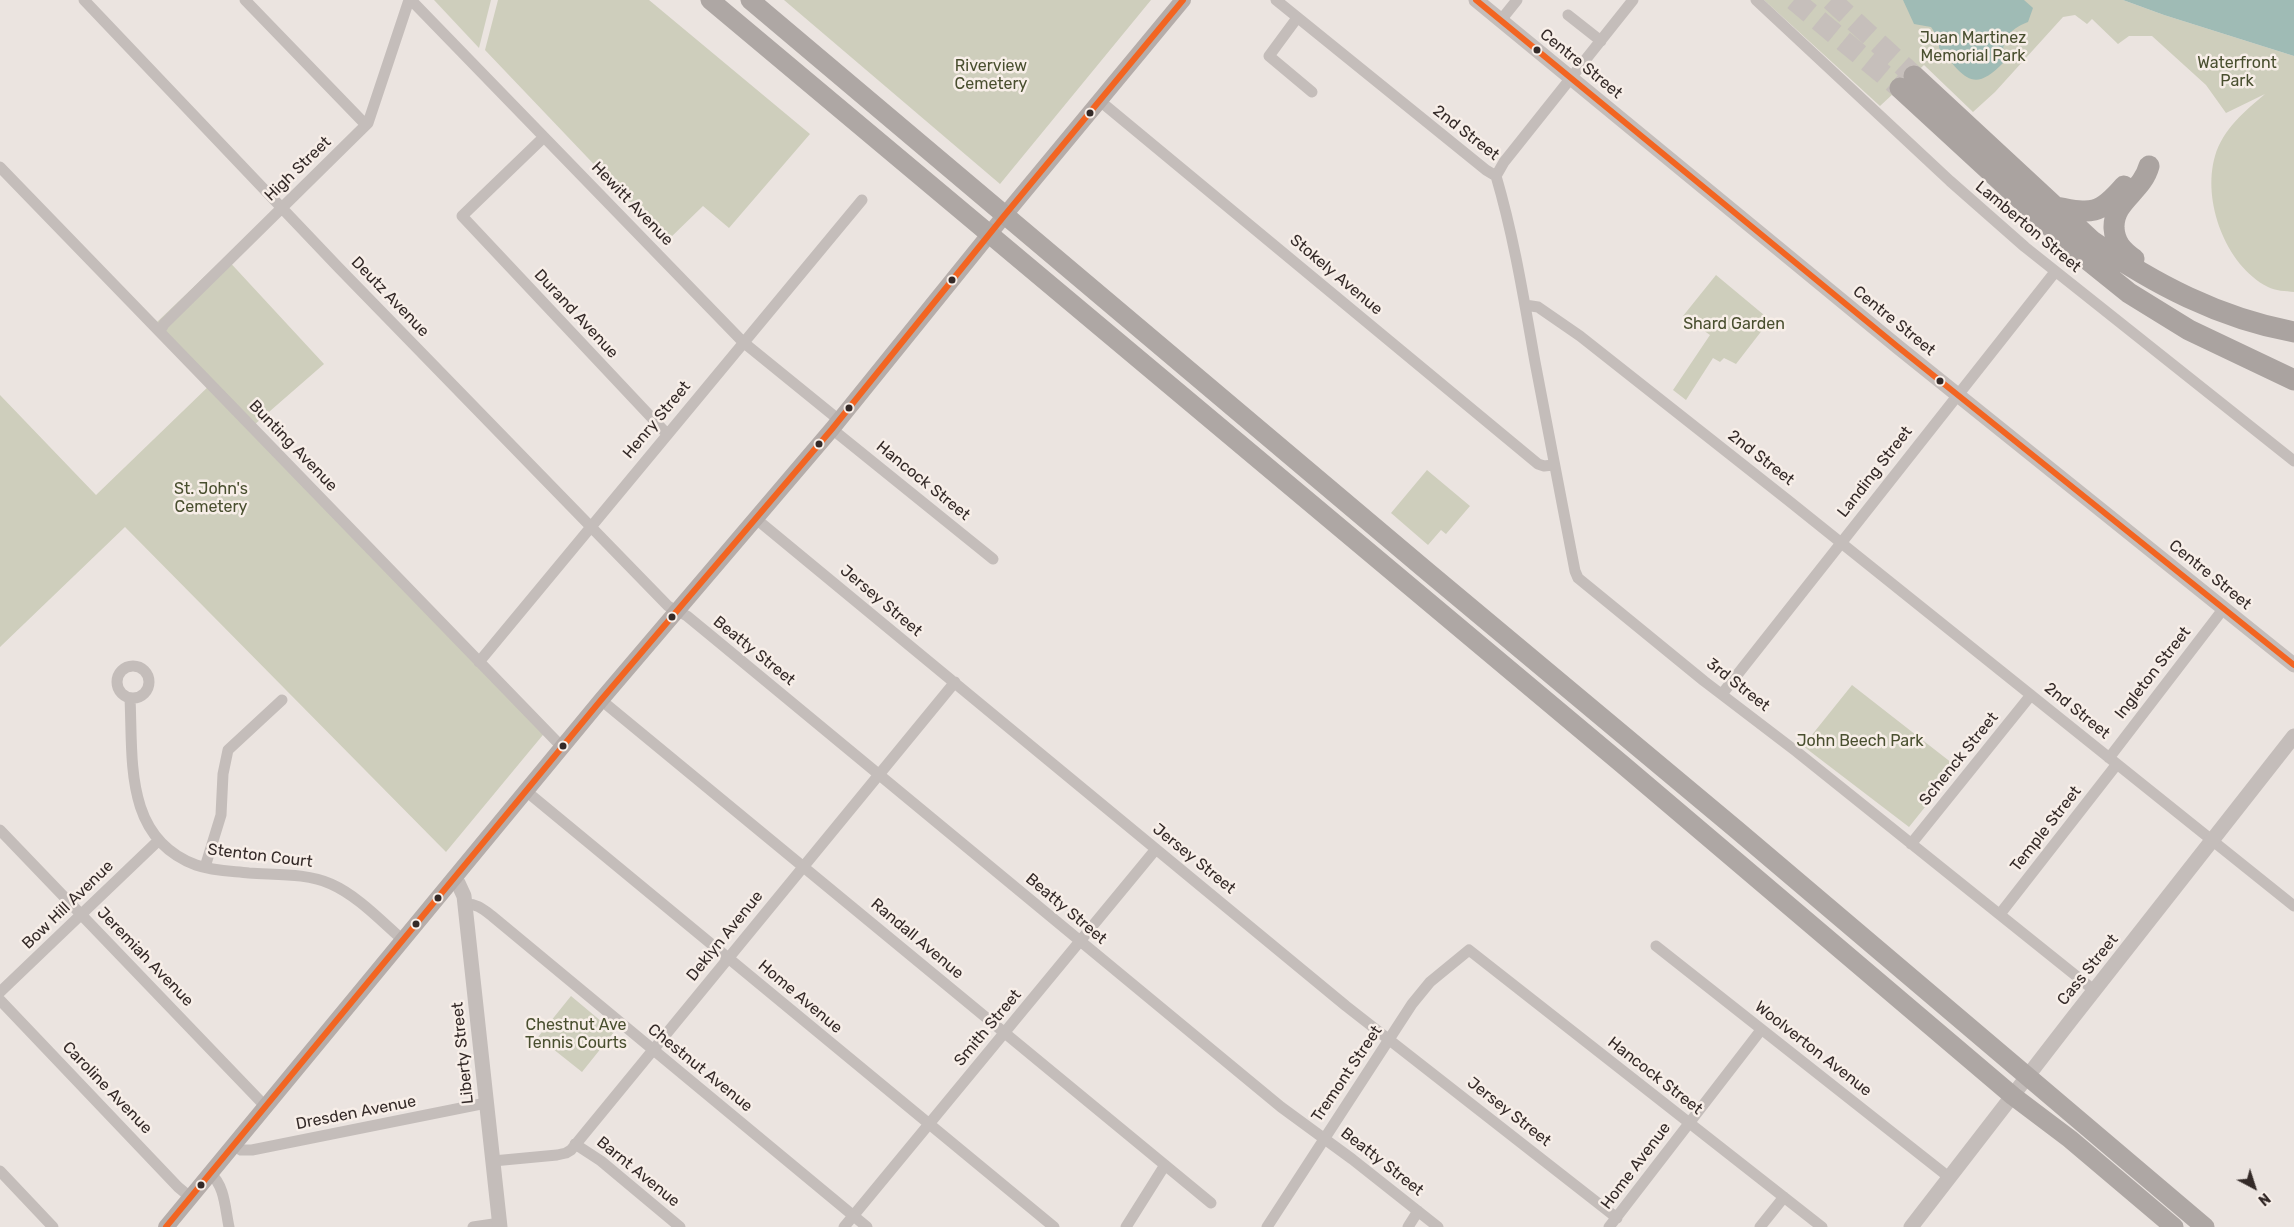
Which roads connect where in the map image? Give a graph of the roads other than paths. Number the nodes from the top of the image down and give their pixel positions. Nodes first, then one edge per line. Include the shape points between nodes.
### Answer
1 (84, 0) edge
2 (245, 0) edge
3 (410, 0) edge
4 (710, 0) edge
5 (750, 0) edge
6 (1183, 0) edge
7 (1276, 0) edge
8 (1476, 0) edge
9 (1516, 0) edge
10 (1633, 0) edge
11 (1756, 0) edge
12 (1568, 15) dead end
13 (1297, 18) junction
14 (1501, 20) junction
15 (1601, 41) junction
16 (1572, 78) junction
17 (1312, 92) dead end
18 (1100, 101) junction
19 (366, 125) junction
20 (544, 137) junction
21 (0, 167) edge
22 (1496, 176) junction
23 (862, 200) dead end
24 (2056, 206) junction
25 (282, 207) junction
26 (1004, 216) junction
27 (989, 234) junction
28 (2055, 272) junction
29 (2190, 300) junction
30 (1525, 306) junction
31 (160, 330) junction
32 (2294, 332) edge
33 (743, 342) junction
34 (2294, 380) edge
35 (1958, 394) junction
36 (835, 424) junction
37 (667, 434) junction
38 (2294, 461) edge
39 (1553, 465) junction
40 (755, 518) junction
41 (591, 526) junction
42 (1840, 542) junction
43 (993, 559) dead end
44 (2224, 608) junction
45 (678, 611) junction
46 (479, 662) junction
47 (2294, 665) edge
48 (955, 682) junction
49 (1722, 694) junction
50 (2031, 695) junction
51 (130, 698) dead end
52 (282, 700) dead end
53 (601, 700) junction
54 (2294, 736) edge
55 (562, 747) junction
56 (2113, 761) junction
57 (879, 775) junction
58 (526, 791) junction
59 (0, 830) edge
60 (159, 840) junction
61 (2213, 841) junction
62 (1911, 844) junction
63 (1156, 849) junction
64 (803, 866) junction
65 (205, 867) junction
66 (453, 879) junction
67 (464, 904) junction
68 (2294, 906) edge
69 (82, 914) junction
70 (2000, 914) junction
71 (403, 940) junction
72 (1080, 941) junction
73 (1656, 946) dead end
74 (1469, 950) joint
75 (728, 958) junction
76 (2094, 991) junction
77 (0, 992) edge
78 (0, 1000) edge
79 (1761, 1030) junction
80 (1005, 1033) junction
81 (1389, 1038) junction
82 (652, 1050) junction
83 (2027, 1077) junction
84 (2013, 1096) junction
85 (486, 1102) junction
86 (265, 1106) junction
87 (1689, 1123) junction
88 (929, 1124) junction
89 (1324, 1138) junction
90 (575, 1144) junction
91 (233, 1145) junction
92 (493, 1161) junction
93 (1165, 1165) junction
94 (0, 1171) edge
95 (210, 1173) junction
96 (1950, 1178) junction
97 (190, 1197) junction
98 (1784, 1197) junction
99 (1212, 1204) dead end
100 (1418, 1211) junction
101 (853, 1216) junction
102 (1613, 1222) edge
103 (500, 1225) edge
104 (53, 1227) edge
105 (166, 1227) edge
106 (229, 1227) edge
107 (473, 1227) edge
108 (680, 1227) edge
109 (844, 1227) edge
110 (867, 1227) edge
111 (1054, 1227) edge
112 (1127, 1227) edge
113 (1267, 1227) edge
114 (1408, 1227) edge
115 (1438, 1227) edge
116 (1760, 1227) edge
117 (1822, 1227) edge
118 (1911, 1227) edge
119 (2174, 1227) edge
120 (2205, 1227) edge

1 - 25 street, Deutz Avenue
2 - 19 street
3 - 19 street, High Street
3 - 20 street, Hewitt Avenue
4 - 27 highway
5 - 26 highway
6 - 18 main road
7 - 13 street, 2nd Street
8 - 14 street, Centre Street
9 - 14 street
10 - 15 street
11 - 28 street, Lamberton Street via 1950,181
12 - 15 street
13 - 17 street via 1269,56
13 - 22 street, 2nd Street
14 - 16 street, Centre Street
15 - 16 street
16 - 22 street
16 - 35 street, Centre Street
18 - 26 main road
18 - 39 street, Stokely Avenue via 1538,464
19 - 25 street, High Street
20 - 33 street, Hewitt Avenue
20 - 37 street, Durand Avenue via 462,216
21 - 31 street, Bunting Avenue
22 - 30 street, 2nd Street
23 - 33 street, Henry Street
24 - 29 highway via 2092,241 2146,277
24 - 29 highway via 2089,212 2098,210 2138,170 2149,166 2146,178 2115,216 2116,242 2123,251 2171,281
24 - 34 highway via 1907,82 2078,252 2129,293 2189,330
25 - 31 street, High Street
25 - 41 street, Deutz Avenue
26 - 27 main road
26 - 83 highway
27 - 36 main road
27 - 84 highway via 1630,770
28 - 35 street, Landing Street
28 - 38 street, Lamberton Street
29 - 32 highway
30 - 39 street, 3rd Street
30 - 42 street, 2nd Street via 1538,307 1552,315
31 - 46 street, Bunting Avenue
33 - 36 street, Hewitt Avenue
33 - 37 street, Henry Street
35 - 42 street, Landing Street
35 - 44 street, Centre Street
36 - 40 main road
36 - 43 street, Hancock Street
37 - 41 street, Henry Street
39 - 49 street, 3rd Street via 1578,578
40 - 45 main road
40 - 48 street, Jersey Street
41 - 45 street, Deutz Avenue via 668,606
41 - 46 street, Henry Street
42 - 49 street, Landing Street
42 - 50 street, 2nd Street
44 - 47 street, Centre Street
44 - 56 street, Ingleton Street
45 - 53 main road
45 - 57 street, Beatty Street
46 - 55 street, Bunting Avenue
48 - 57 street, Deklyn Avenue
48 - 63 street, Jersey Street
49 - 62 street, 3rd Street
50 - 56 street, 2nd Street
50 - 62 street, Schenck Street
51 - 60 street, Stenton Court via 136,798
52 - 65 street via 228,750 221,815
53 - 55 main road
53 - 64 street, Randall Avenue
54 - 61 street, Cass Street
55 - 58 main road
56 - 61 street, 2nd Street
56 - 70 street, Temple Street
57 - 64 street, Deklyn Avenue
57 - 72 street, Beatty Street
58 - 66 main road
58 - 75 street, Home Avenue
59 - 69 street, Jeremiah Avenue
60 - 65 street, Stenton Court via 183,859
60 - 69 street, Bow Hill Avenue
61 - 68 street, 2nd Street
61 - 76 street, Cass Street
62 - 70 street, 3rd Street
63 - 72 street, Smith Street
63 - 81 street, Jersey Street
64 - 75 street, Deklyn Avenue
64 - 80 street, Randall Avenue
65 - 71 street, Stenton Court via 311,878 331,884 357,901
66 - 67 street, Liberty Street via 462,891
66 - 71 main road
67 - 82 street, Chestnut Avenue via 480,907 492,916
67 - 85 street, Liberty Street
69 - 77 street, Bow Hill Avenue
69 - 86 street, Jeremiah Avenue
70 - 76 street, 3rd Street
71 - 86 main road
72 - 80 street, Smith Street
72 - 89 street, Beatty Street via 1281,1107
73 - 79 street, Woolverton Avenue
74 - 81 street, Tremont Street via 1424,988
74 - 87 street, Hancock Street
75 - 82 street, Deklyn Avenue
75 - 88 street, Home Avenue
76 - 83 street, Cass Street
78 - 97 street, Caroline Avenue
79 - 87 street, Home Avenue
79 - 96 street, Woolverton Avenue
80 - 88 street, Smith Street
80 - 93 street, Randall Avenue
81 - 89 street, Tremont Street
81 - 102 street, Jersey Street
82 - 90 street, Deklyn Avenue
82 - 101 street, Chestnut Avenue
83 - 84 street, Cass Street
83 - 120 highway
84 - 96 street, Cass Street
84 - 119 highway via 2070,1139
85 - 91 street, Dresden Avenue via 252,1150 241,1150
85 - 92 street, Liberty Street
86 - 91 main road
87 - 98 street, Hancock Street
87 - 102 street, Home Avenue
88 - 101 street, Smith Street
88 - 111 street, Home Avenue
89 - 100 street, Beatty Street
89 - 113 street, Tremont Street
90 - 92 street, Deklyn Avenue via 566,1153
90 - 108 street, Barnt Avenue via 601,1161
91 - 95 main road
92 - 103 street, Liberty Street
93 - 99 street, Randall Avenue
93 - 112 street
94 - 104 street
95 - 97 main road
95 - 106 street via 221,1188
96 - 118 street, Cass Street
97 - 105 main road
98 - 116 street
98 - 117 street, Hancock Street
100 - 114 street
100 - 115 street, Beatty Street
101 - 109 street, Smith Street
101 - 110 street, Chestnut Avenue
103 - 107 street

